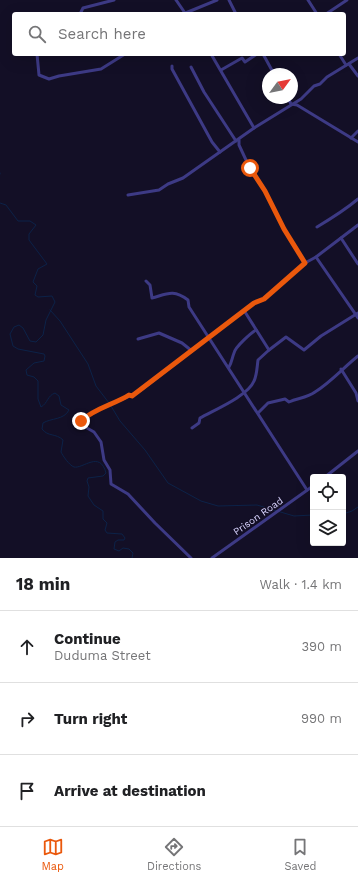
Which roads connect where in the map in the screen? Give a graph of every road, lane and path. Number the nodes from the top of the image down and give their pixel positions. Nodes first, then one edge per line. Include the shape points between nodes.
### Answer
1 (114, 0) edge
2 (176, 0) edge
3 (217, 0) edge
4 (229, 0) edge
5 (308, 0) edge
6 (347, 0) edge
7 (81, 12) edge
8 (184, 12) edge
9 (190, 12) edge
10 (235, 12) edge
11 (316, 12) edge
12 (329, 12) edge
13 (37, 56) edge
14 (122, 56) edge
15 (212, 56) edge
16 (254, 56) edge
17 (264, 56) edge
18 (341, 56) edge
19 (358, 58) edge
20 (348, 64) junction
21 (172, 66) dead end
22 (190, 67) dead end
23 (271, 68) edge
24 (221, 70) junction
25 (358, 76) edge
26 (298, 100) edge
27 (291, 104) joint
28 (254, 128) junction
29 (358, 131) edge
30 (351, 138) junction
31 (236, 141) junction
32 (358, 142) edge
33 (220, 152) junction
34 (128, 194) dead end
35 (358, 199) edge
36 (358, 225) edge
37 (317, 227) dead end
38 (342, 238) junction
39 (316, 257) junction
40 (305, 263) junction
41 (358, 264) edge
42 (146, 281) dead end
43 (245, 312) junction
44 (357, 314) edge
45 (358, 318) edge
46 (256, 330) junction
47 (209, 338) junction
48 (138, 340) dead end
49 (269, 350) junction
50 (192, 351) junction
51 (358, 356) edge
52 (228, 367) junction
53 (341, 369) junction
54 (245, 392) junction
55 (358, 401) edge
56 (258, 413) junction
57 (192, 428) dead end
58 (358, 451) edge
59 (329, 474) edge
60 (310, 488) edge
61 (307, 490) junction
62 (191, 558) edge
63 (212, 558) edge

1 - 7 street via 83,8
2 - 8 street
3 - 9 street
4 - 10 street
5 - 11 street
6 - 12 street
13 - 14 street via 39,76 49,79 101,69
15 - 24 street
16 - 24 street via 245,62 242,58
17 - 23 street
18 - 20 street
19 - 20 street
20 - 25 street
20 - 26 street via 314,86
21 - 33 street via 185,96
22 - 31 street
24 - 28 street
27 - 28 street
27 - 30 street via 297,105
28 - 31 street
29 - 30 street
30 - 32 street
31 - 33 street
31 - 40 street
33 - 34 street via 183,178 159,190
35 - 37 street via 340,214 334,215
36 - 38 street
38 - 39 street
38 - 41 street
39 - 40 street
39 - 44 street
40 - 43 street
42 - 47 street via 150,285 152,298 169,292 188,300 189,307
43 - 46 street
43 - 47 street
44 - 45 street
44 - 49 street via 304,350 286,337
46 - 49 street
46 - 52 street via 235,350
47 - 50 street
47 - 52 street
48 - 50 street via 159,333
49 - 54 street via 258,360 255,380
50 - 62 street via 132,396 129,395 123,400 93,411 80,424 94,432 102,442 111,484 128,494
51 - 53 street
52 - 54 street
53 - 55 street
53 - 56 street via 337,375 309,396 289,402 285,399 268,403
54 - 56 street
54 - 57 street via 200,418 199,423
56 - 61 street
58 - 59 street
60 - 61 street, Prison Road
61 - 63 street, Prison Road

